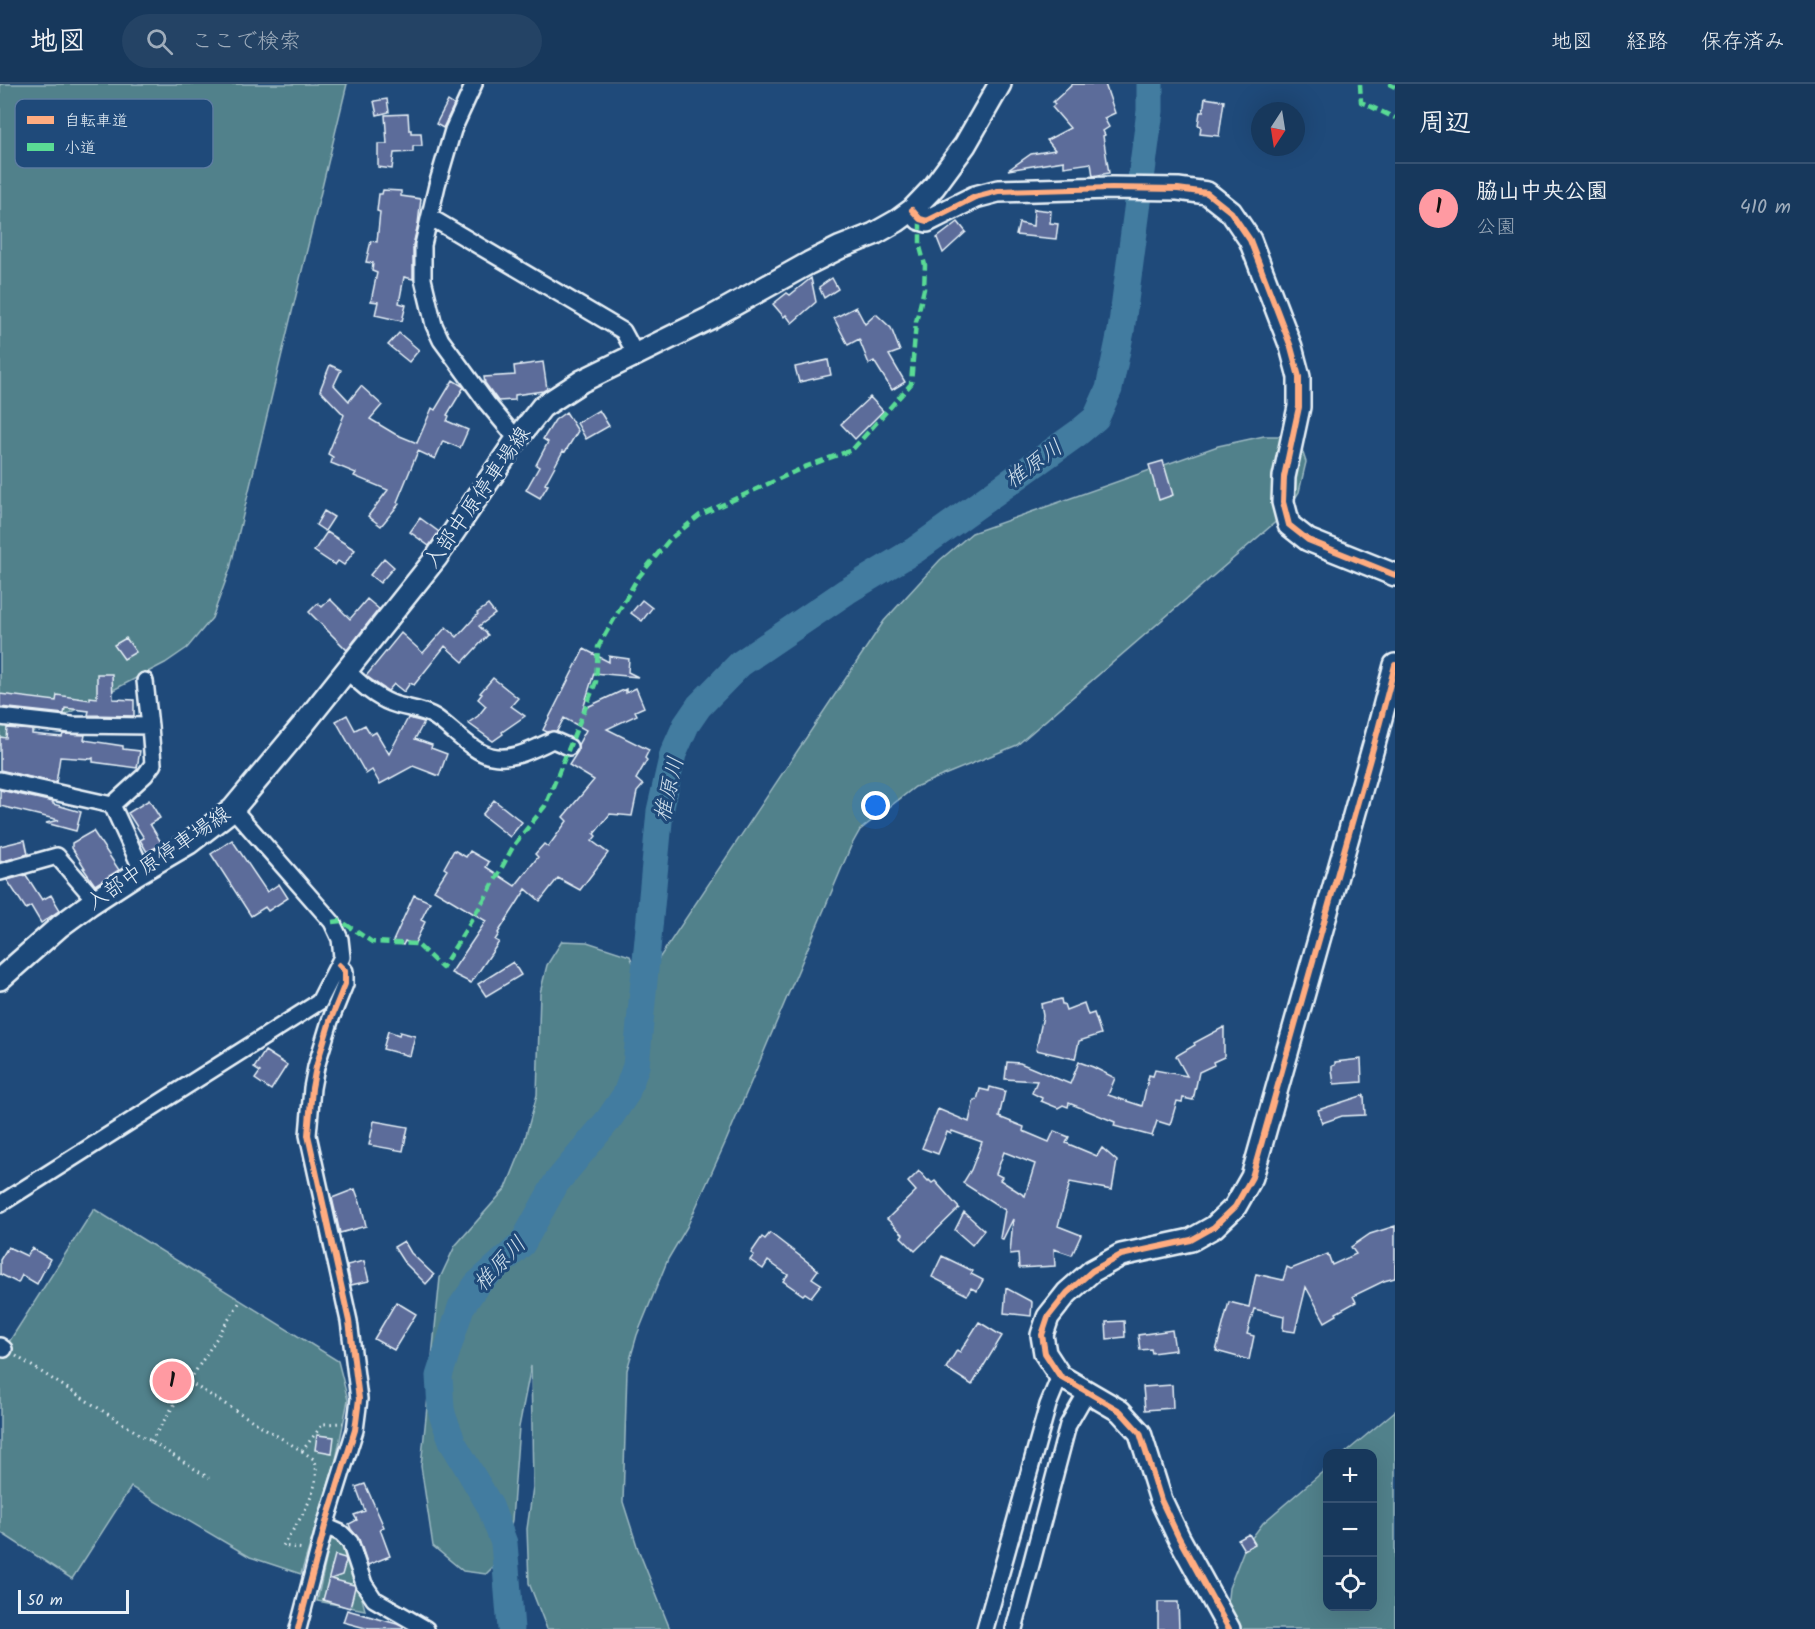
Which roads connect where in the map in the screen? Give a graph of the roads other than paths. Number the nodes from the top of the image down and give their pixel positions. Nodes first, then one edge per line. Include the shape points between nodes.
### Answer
1 (474, 84) edge
2 (1000, 84) edge
3 (912, 210) junction
4 (430, 217) junction
5 (636, 355) junction
6 (517, 438) junction
7 (1395, 575) edge
8 (1395, 665) edge
9 (346, 670) junction
10 (145, 681) dead end
11 (0, 717) edge
12 (150, 726) junction
13 (569, 747) dead end
14 (0, 780) edge
15 (112, 805) junction
16 (233, 809) junction
17 (142, 870) junction
18 (0, 872) edge
19 (95, 900) junction
20 (339, 965) junction
21 (0, 980) edge
22 (0, 1204) edge
23 (1060, 1376) junction
24 (1086, 1392) junction
25 (325, 1526) junction
26 (298, 1629) edge
27 (426, 1629) edge
28 (985, 1629) edge
29 (1014, 1629) edge
30 (1229, 1629) edge

1 - 4 street via 453,130
2 - 3 street, 入部中原停車場線 via 965,145
3 - 5 street, 入部中原停車場線 via 874,234 809,263
3 - 7 street via 927,221 975,197 998,191 1112,188 1207,193 1231,212 1250,240 1299,377 1299,407 1282,502 1289,525 1308,540
4 - 5 street via 623,331
4 - 6 street via 423,245 423,279 434,325 464,372
5 - 6 street, 入部中原停車場線 via 582,381 542,407
6 - 9 street, 入部中原停車場線 via 436,558
8 - 23 street via 1252,1178 1235,1207 1214,1227 1191,1240 1120,1255 1092,1271 1067,1293 1048,1317 1042,1335 1045,1353
9 - 13 street via 371,693 393,704 421,709 490,756 517,756 553,740
9 - 16 street, 入部中原停車場線
10 - 12 street
11 - 12 street via 72,725
12 - 15 street via 153,764
14 - 15 street
15 - 17 street
16 - 17 street, 入部中原停車場線 via 189,843
16 - 20 street via 332,922 340,939
17 - 19 street, 入部中原停車場線
18 - 19 street via 57,855
19 - 21 street, 入部中原停車場線
20 - 22 street via 319,1002
20 - 25 street via 345,971 345,984 316,1067 308,1136 349,1321 359,1400 355,1430
23 - 24 street
23 - 28 street via 1048,1405
24 - 29 street via 1068,1425
24 - 30 street via 1120,1412 1140,1433 1161,1500
25 - 26 street
25 - 27 street via 350,1542 364,1584 374,1599

